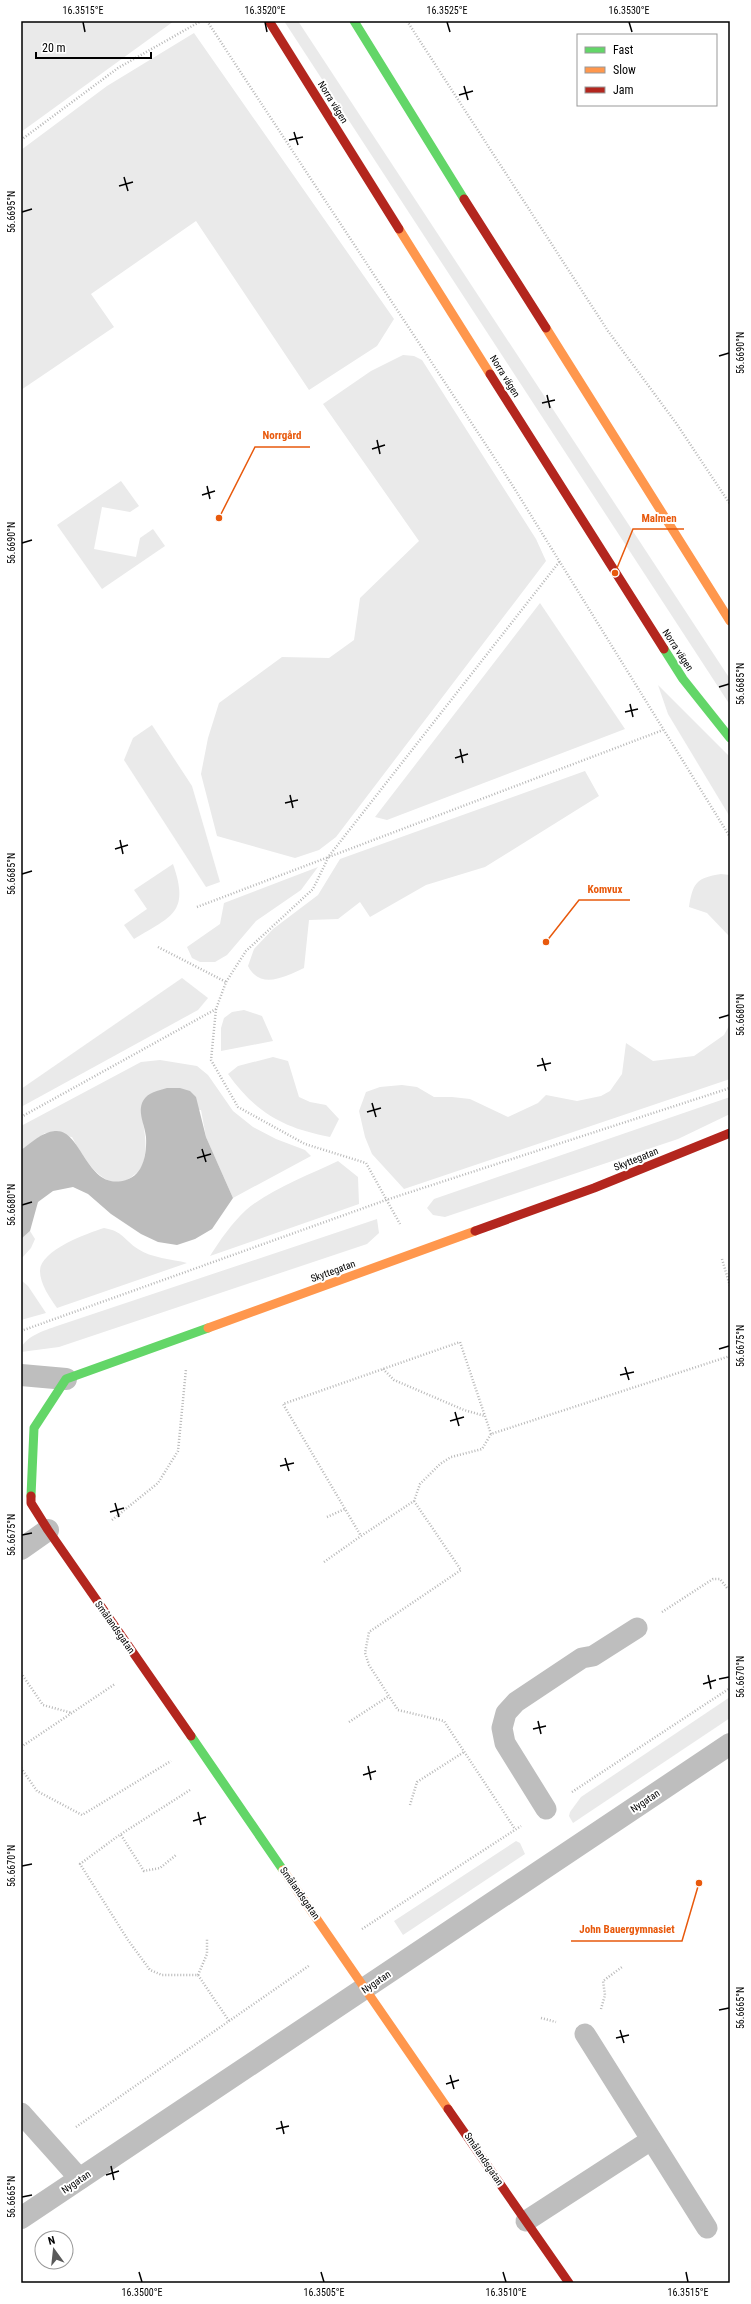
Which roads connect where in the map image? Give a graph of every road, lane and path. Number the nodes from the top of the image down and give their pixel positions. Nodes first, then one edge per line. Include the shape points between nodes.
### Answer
1 (201, 21) edge
2 (207, 21) edge
3 (269, 21) edge
4 (354, 21) edge
5 (407, 21) edge
6 (21, 140) edge
7 (730, 504) edge
8 (560, 561) junction
9 (730, 621) edge
10 (664, 730) junction
11 (730, 738) edge
12 (730, 837) edge
13 (329, 856) junction
14 (197, 907) dead end
15 (158, 947) dead end
16 (226, 982) junction
17 (216, 1009) junction
18 (730, 1088) edge
19 (21, 1117) edge
20 (730, 1133) edge
21 (386, 1200) junction
22 (415, 1253) junction
23 (722, 1259) dead end
24 (730, 1286) edge
25 (21, 1331) edge
26 (189, 1334) junction
27 (730, 1356) edge
28 (383, 1369) junction
29 (21, 1375) edge
30 (66, 1379) junction
31 (485, 1416) junction
32 (491, 1434) junction
33 (414, 1501) junction
34 (345, 1509) junction
35 (327, 1517) dead end
36 (112, 1520) dead end
37 (48, 1530) junction
38 (361, 1536) junction
39 (21, 1549) edge
40 (324, 1562) dead end
41 (727, 1588) dead end
42 (637, 1628) joint
43 (142, 1665) junction
44 (21, 1673) edge
45 (730, 1688) edge
46 (389, 1696) junction
47 (72, 1713) junction
48 (349, 1722) dead end
49 (730, 1744) edge
50 (197, 1745) junction
51 (21, 1747) edge
52 (464, 1752) junction
53 (21, 1768) edge
54 (217, 1773) junction
55 (410, 1805) dead end
56 (546, 1809) junction
57 (516, 1829) junction
58 (121, 1834) junction
59 (176, 1855) dead end
60 (207, 1939) dead end
61 (338, 1946) junction
62 (622, 1967) dead end
63 (198, 1975) junction
64 (366, 1988) junction
65 (229, 2021) junction
66 (585, 2034) joint
67 (21, 2113) edge
68 (651, 2140) junction
69 (49, 2145) junction
70 (80, 2179) junction
71 (21, 2218) edge
72 (526, 2221) junction
73 (707, 2228) dead end
74 (569, 2283) edge

1 - 6 path via 118,68
2 - 8 path
3 - 11 street, Norra vägen via 683,679
4 - 9 street
5 - 7 path via 608,331 676,423
8 - 10 path
8 - 13 path
10 - 12 path
10 - 13 path
13 - 14 path
13 - 16 path via 313,889 246,951
15 - 16 path
16 - 17 path
17 - 19 path
17 - 21 path via 211,1060 238,1107 305,1144 366,1163
18 - 21 path
20 - 22 street, Skyttegatan via 594,1188
21 - 22 path
21 - 25 path
22 - 26 street, Skyttegatan
23 - 24 path
26 - 30 street, Skyttegatan
26 - 36 path via 178,1451 158,1483
27 - 32 path
28 - 31 path via 394,1380 464,1410
28 - 31 path via 460,1342
28 - 34 path via 283,1404
29 - 30 street
30 - 37 street, Smålandsgatan via 34,1428 31,1502
31 - 32 path
32 - 33 path via 482,1449 451,1457 430,1472 416,1490
33 - 38 path
33 - 46 path via 461,1570 369,1632 366,1653 369,1665
34 - 35 path
34 - 38 path
37 - 39 street
37 - 43 street, Smålandsgatan
38 - 40 path
41 - 42 path via 720,1579 713,1579
42 - 56 lane via 593,1656 582,1658 516,1702 506,1713 502,1728 505,1743
43 - 47 path
43 - 50 street, Smålandsgatan
44 - 47 path via 43,1705
45 - 56 path
46 - 48 path
46 - 52 path via 398,1710 444,1722
47 - 51 path
49 - 64 street, Nygatan
50 - 53 path via 82,1815 37,1791
50 - 54 street, Smålandsgatan
52 - 55 path via 417,1782
52 - 57 path
54 - 58 path
54 - 61 street, Smålandsgatan
56 - 57 path
57 - 61 path
58 - 59 path via 144,1871 160,1868
58 - 63 path via 80,1864 150,1970 162,1975
60 - 63 path via 207,1954
61 - 64 street, Smålandsgatan
61 - 65 path
62 - 66 path via 603,1980 605,1995 602,2006 596,2016 580,2028
63 - 65 path
64 - 70 street, Nygatan
64 - 72 street, Smålandsgatan
65 - 69 path
66 - 68 lane
67 - 69 lane
68 - 72 lane
68 - 73 lane
69 - 70 lane
70 - 71 street, Nygatan
72 - 74 street, Smålandsgatan

